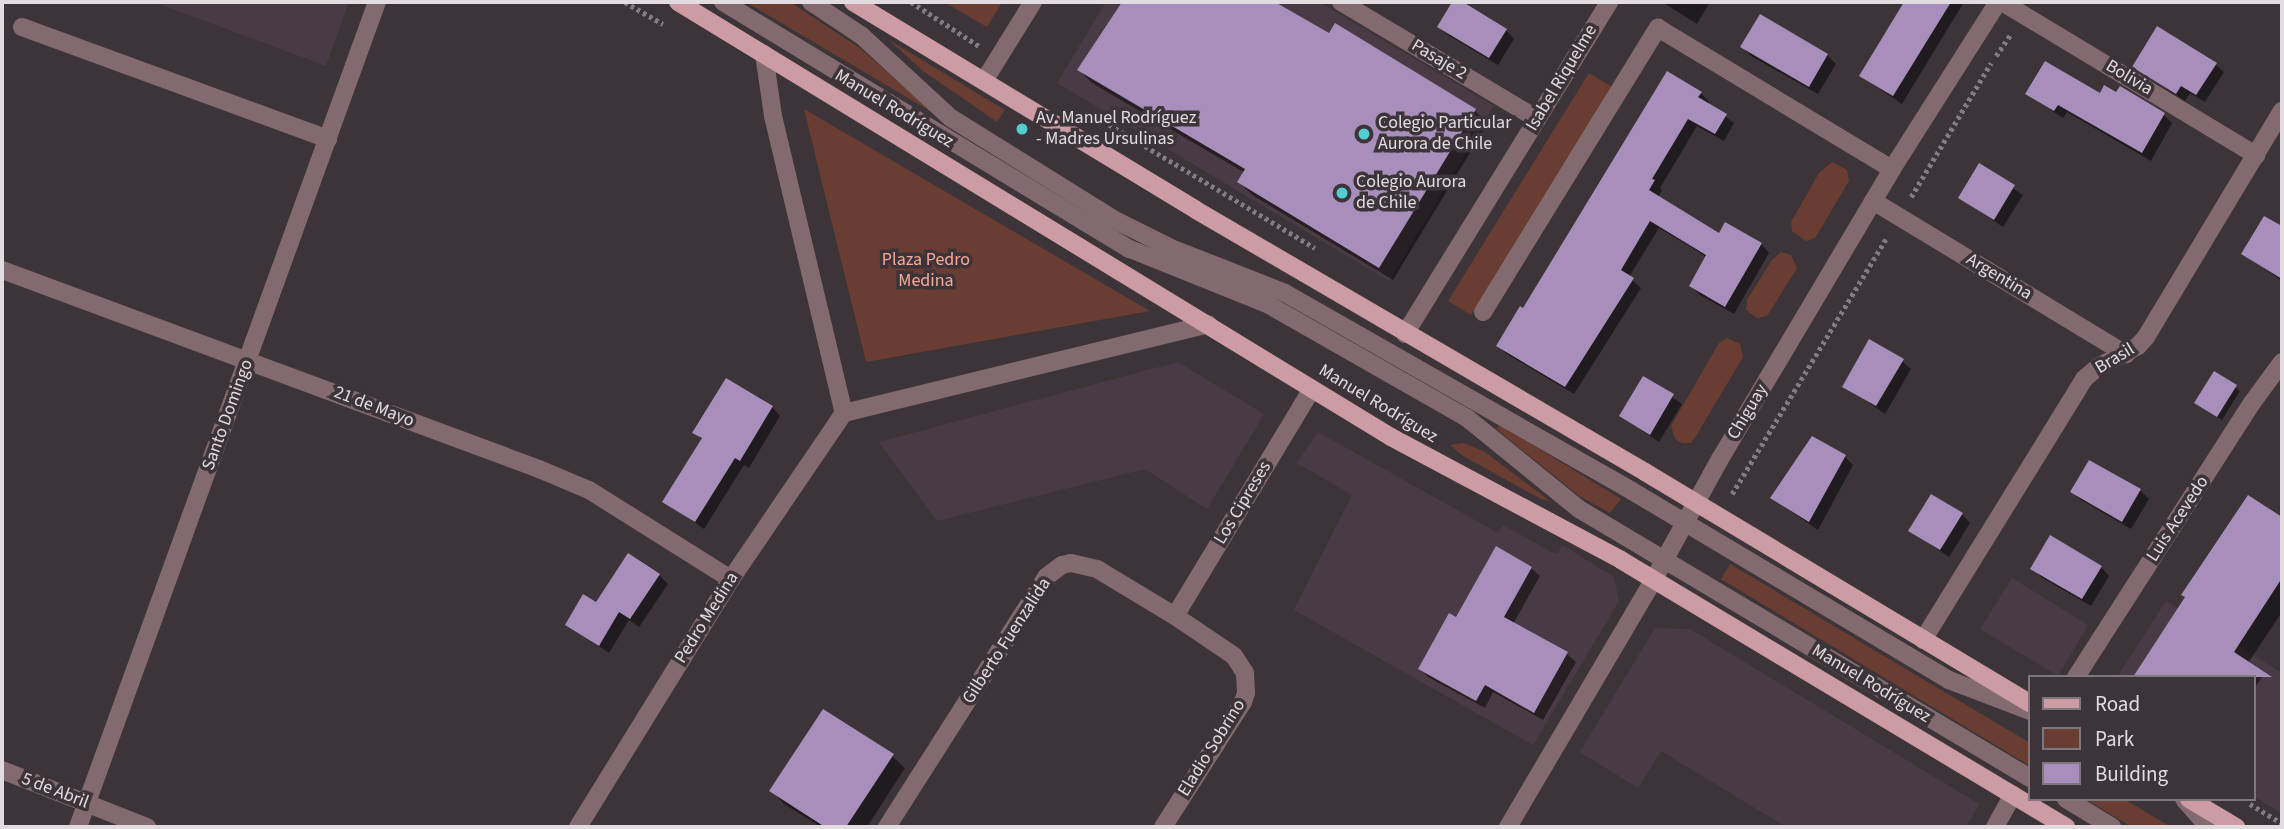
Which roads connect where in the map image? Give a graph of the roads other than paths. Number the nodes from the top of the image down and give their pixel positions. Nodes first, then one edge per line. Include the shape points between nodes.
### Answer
1 (377, 2) edge
2 (678, 2) edge
3 (723, 2) edge
4 (811, 2) edge
5 (853, 2) edge
6 (1033, 2) edge
7 (1341, 2) edge
8 (1609, 2) edge
9 (2000, 2) edge
10 (22, 26) dead end
11 (764, 54) junction
12 (984, 81) junction
13 (2282, 111) edge
14 (1537, 119) junction
15 (328, 139) junction
16 (2256, 155) junction
17 (1892, 169) junction
18 (1873, 201) junction
19 (2, 270) edge
20 (1483, 312) dead end
21 (1208, 324) junction
22 (1405, 334) junction
23 (2126, 354) junction
24 (248, 360) junction
25 (2282, 362) edge
26 (1312, 389) junction
27 (844, 413) junction
28 (1696, 503) junction
29 (1684, 524) junction
30 (1665, 558) junction
31 (731, 579) junction
32 (1654, 579) junction
33 (1175, 617) junction
34 (1923, 640) junction
35 (2077, 675) edge
36 (2028, 702) edge
37 (2028, 710) edge
38 (2, 770) edge
39 (2028, 777) edge
40 (2013, 795) junction
41 (2069, 801) edge
42 (2186, 801) edge
43 (2192, 801) edge
44 (87, 803) junction
45 (78, 827) edge
46 (146, 827) edge
47 (578, 827) edge
48 (887, 827) edge
49 (1163, 827) edge
50 (1508, 827) edge
51 (1994, 827) edge
52 (2066, 827) edge
53 (2112, 827) edge
54 (2208, 827) edge
55 (2236, 827) edge

1 - 15 street, Santo Domingo
2 - 11 main road, Manuel Rodríguez
3 - 30 street via 1119,243 1269,305 1466,418 1579,509
4 - 29 street via 862,36 951,118 1113,219 1171,248 1285,293
5 - 12 main road
6 - 12 street
7 - 14 street, Pasaje 2
8 - 14 street, Isabel Riquelme
9 - 16 street, Bolivia
9 - 17 street, Chiguay
10 - 15 street
11 - 21 main road, Manuel Rodríguez
11 - 27 street via 773,116
12 - 22 main road
13 - 16 street, Brasil
14 - 22 street, Isabel Riquelme
15 - 24 street, Santo Domingo
16 - 23 street, Brasil via 2146,337
17 - 18 street, Chiguay
17 - 20 street via 1658,28
18 - 23 street, Argentina
18 - 28 street, Chiguay
19 - 24 street, 21 de Mayo
21 - 26 main road, Manuel Rodríguez
21 - 27 street
22 - 28 main road
23 - 34 street, Brasil via 2084,379
24 - 31 street, 21 de Mayo via 589,490
24 - 44 street, Santo Domingo
25 - 35 street, Luis Acevedo
26 - 32 main road, Manuel Rodríguez via 1391,437
26 - 33 street, Los Cipreses
27 - 31 street, Pedro Medina
28 - 29 street, Chiguay
28 - 34 main road
29 - 30 street, Chiguay
29 - 37 street via 1949,680
30 - 32 street, Chiguay
30 - 39 street
31 - 47 street, Pedro Medina
32 - 40 main road, Manuel Rodríguez
32 - 50 street, Chiguay
33 - 48 street, Gilberto Fuenzalida via 1085,564 1071,563 1054,570
33 - 49 street, Eladio Sobrino via 1234,656 1247,683 1243,702
34 - 36 main road
38 - 44 street, 5 de Abril
40 - 51 street
40 - 52 main road, Manuel Rodríguez
41 - 53 street
42 - 54 street
43 - 55 main road
44 - 45 street, Santo Domingo
44 - 46 street, 5 de Abril

